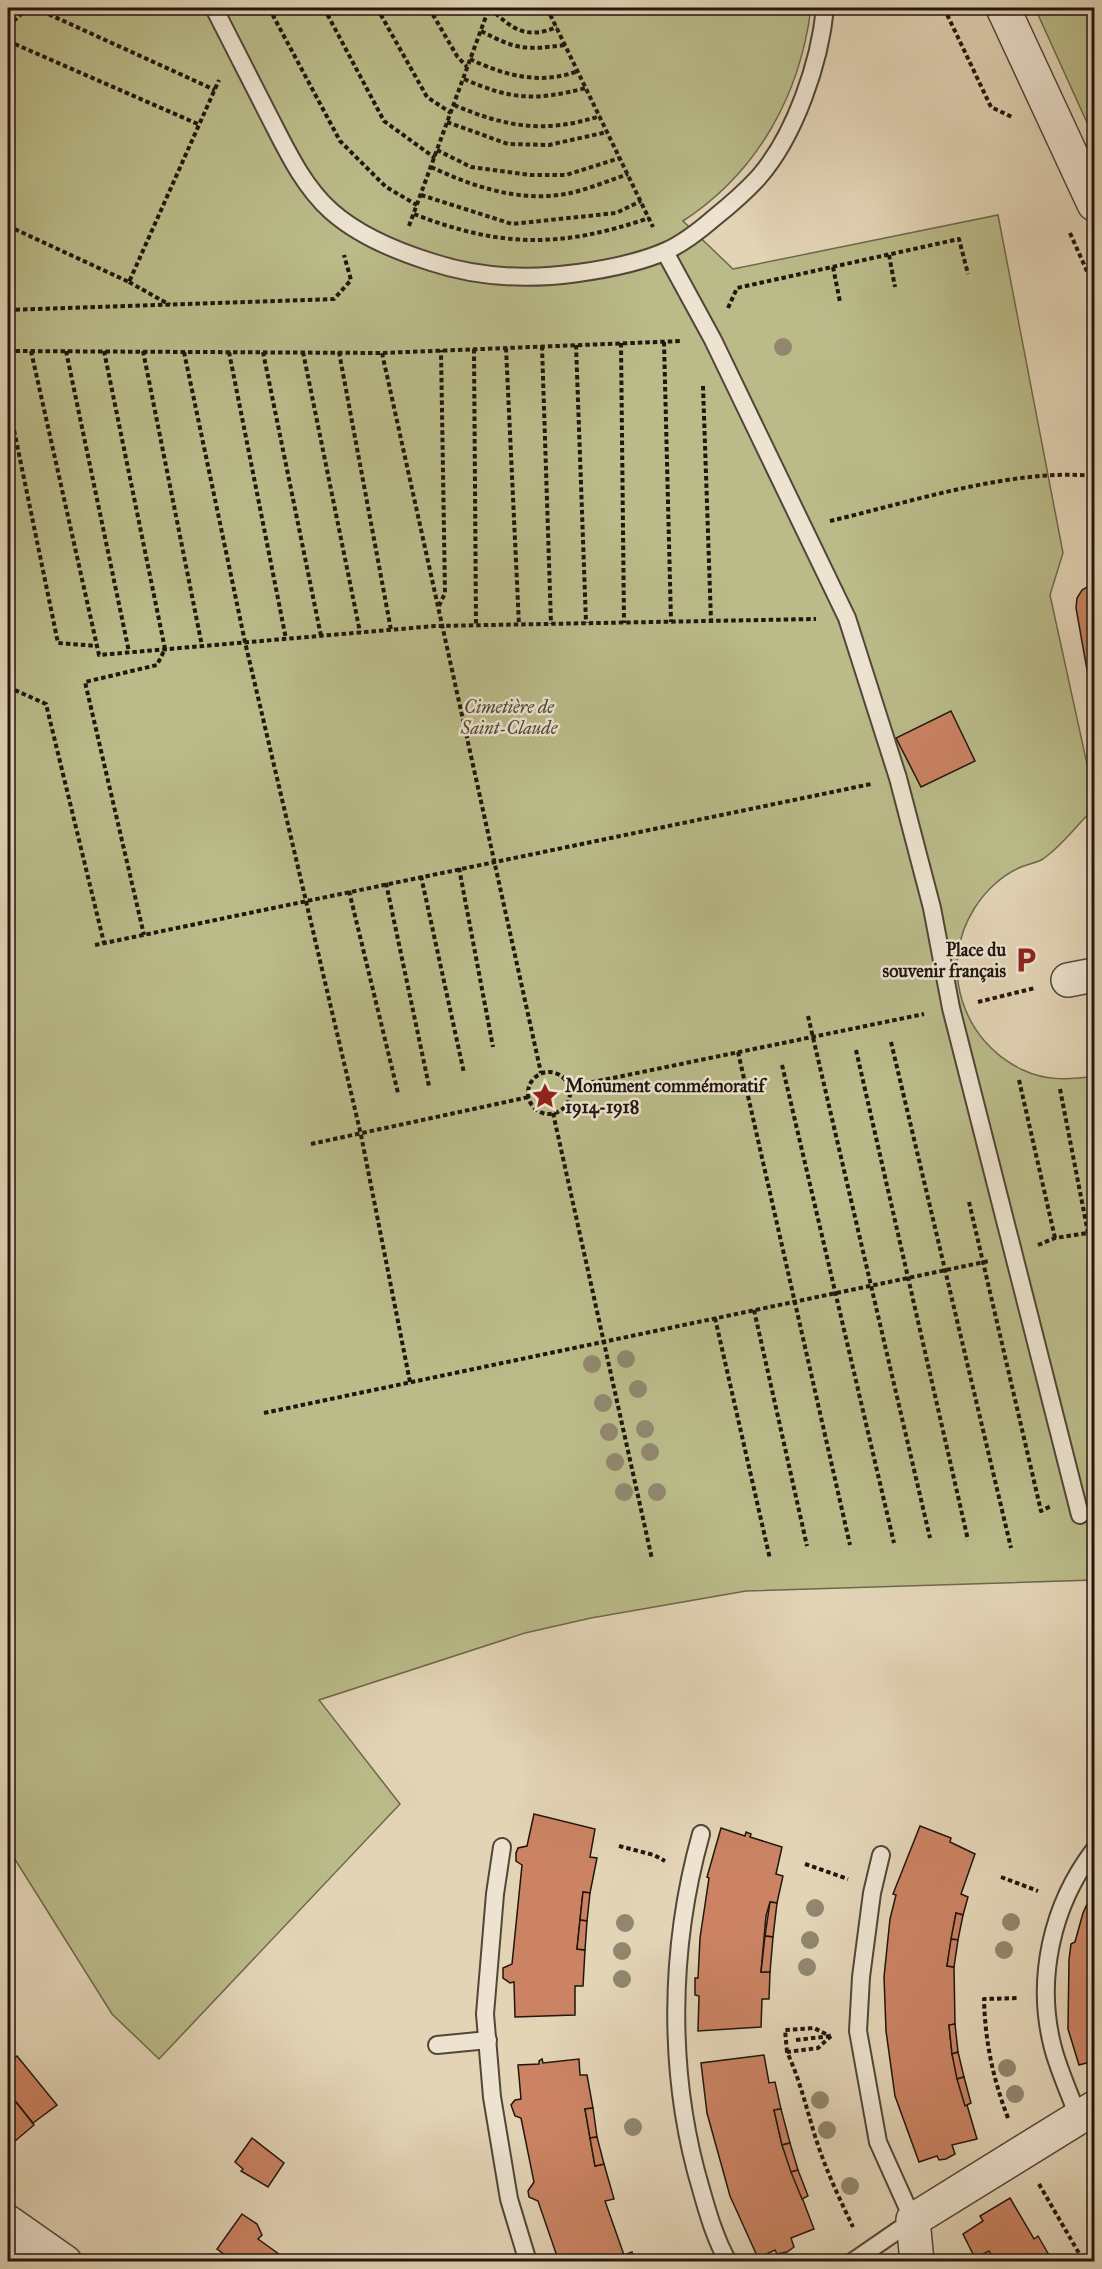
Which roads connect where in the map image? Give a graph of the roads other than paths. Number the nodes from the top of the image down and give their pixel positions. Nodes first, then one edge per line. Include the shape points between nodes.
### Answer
1 (214, 8) edge
2 (825, 8) edge
3 (1003, 8) edge
4 (1095, 204) edge
5 (665, 252) junction
6 (1080, 1515) dead end
7 (701, 1834) dead end
8 (502, 1847) dead end
9 (1095, 1850) edge
10 (881, 1855) dead end
11 (488, 2040) junction
12 (437, 2045) dead end
13 (1087, 2113) edge
14 (913, 2220) junction
15 (8, 2222) edge
16 (53, 2253) edge
17 (858, 2257) edge
18 (8, 2258) edge
19 (528, 2262) edge
20 (728, 2262) edge
21 (918, 2262) edge

1 - 5 lane via 291,159 313,191 331,211 398,251 457,271 506,278 607,269
2 - 5 lane via 805,92 786,136 759,177 691,237
3 - 4 street
5 - 6 lane via 847,618 898,778 932,908 951,1008
7 - 20 lane via 689,1874 677,1977 676,2048 687,2142 716,2240
8 - 11 lane via 486,2002
9 - 13 lane via 1061,1906 1048,1954 1046,1997 1053,2047
10 - 14 lane via 861,1977 858,2031 878,2142
11 - 12 lane
11 - 19 lane via 492,2097 509,2199
13 - 14 street
14 - 17 lane
14 - 21 street
15 - 16 street
16 - 18 lane

